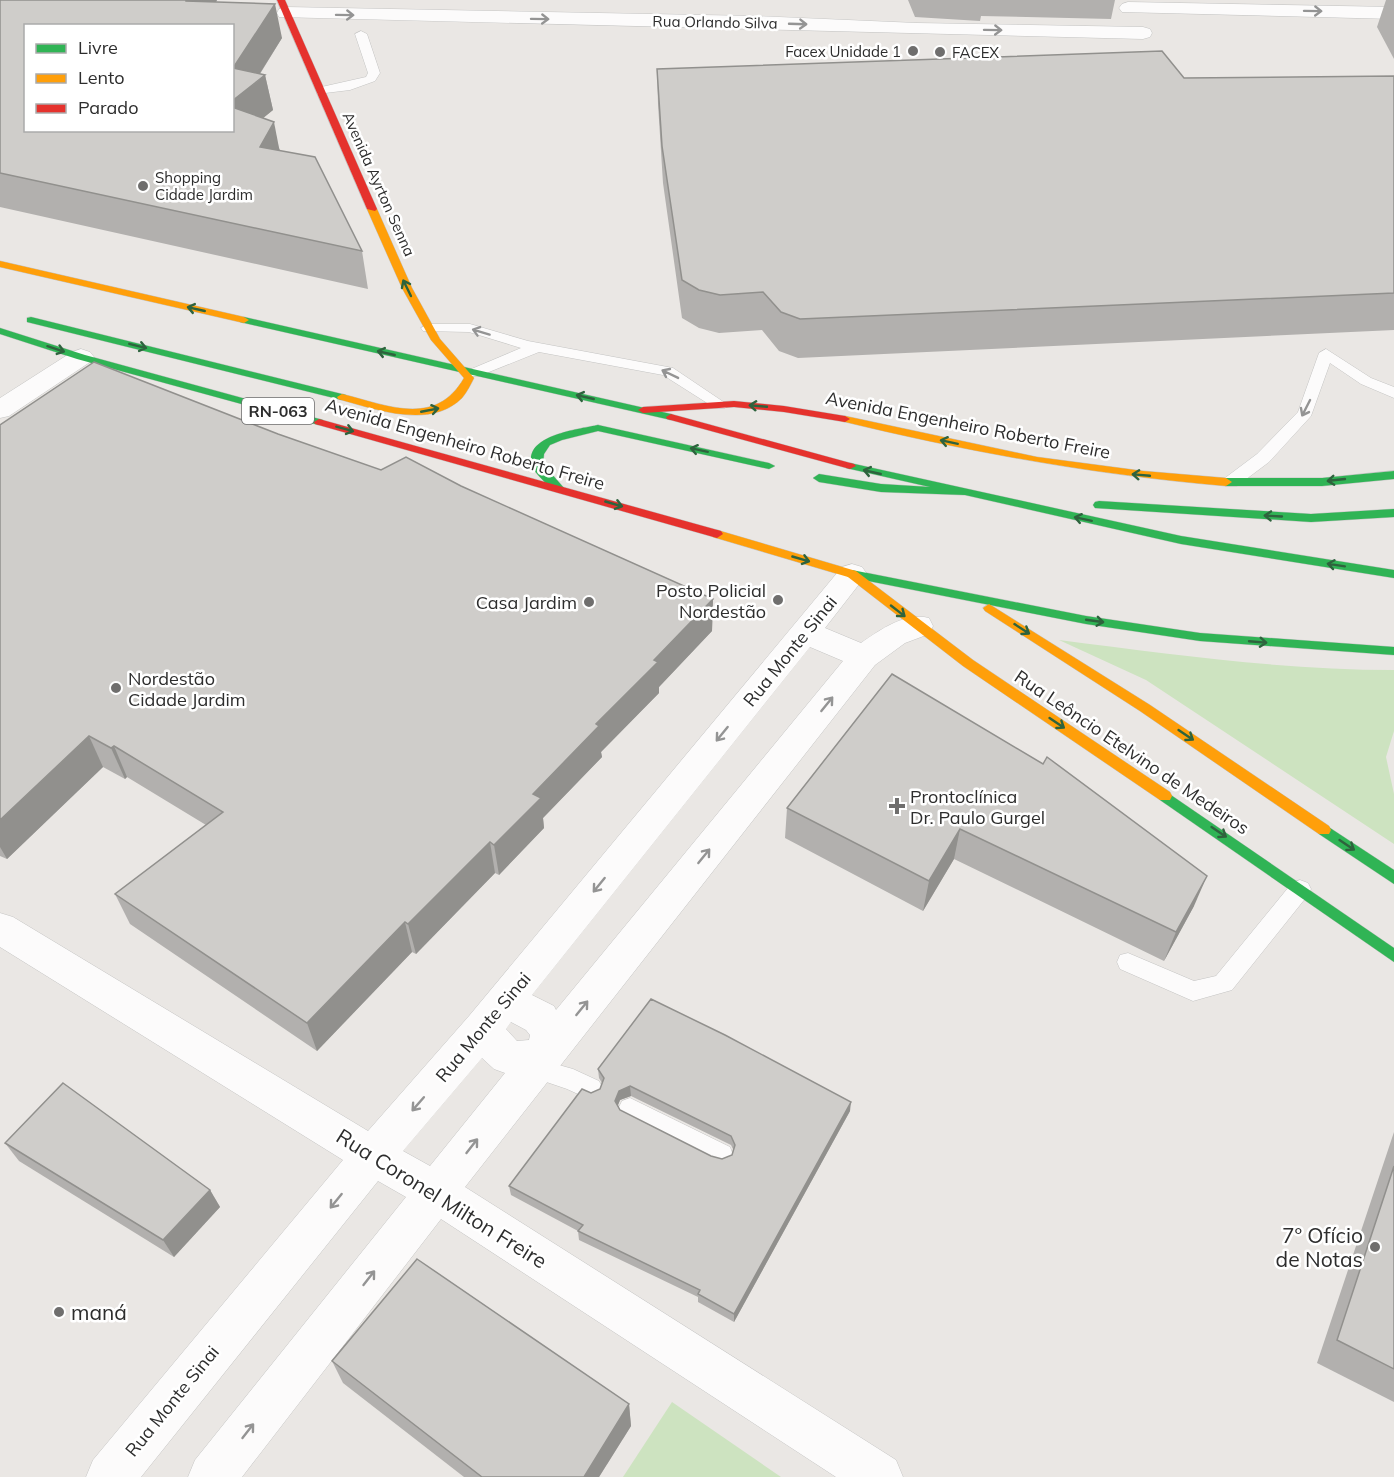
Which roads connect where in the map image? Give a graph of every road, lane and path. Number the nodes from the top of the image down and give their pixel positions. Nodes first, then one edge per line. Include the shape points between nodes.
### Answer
1 (1126, 4) edge
2 (284, 7) edge
3 (1394, 13) edge
4 (1143, 33) junction
5 (361, 34) dead end
6 (1148, 52) edge
7 (321, 91) junction
8 (0, 264) edge
9 (23, 318) dead end
10 (428, 328) junction
11 (0, 331) edge
12 (537, 346) junction
13 (81, 357) junction
14 (118, 367) junction
15 (468, 372) junction
16 (89, 388) edge
17 (1394, 393) edge
18 (720, 405) junction
19 (0, 410) edge
20 (643, 410) junction
21 (786, 470) dead end
22 (1394, 475) edge
23 (809, 476) dead end
24 (1231, 482) junction
25 (558, 488) junction
26 (963, 493) junction
27 (982, 497) junction
28 (1394, 513) edge
29 (852, 574) junction
30 (1394, 574) edge
31 (973, 597) junction
32 (918, 626) junction
33 (805, 632) junction
34 (1394, 651) edge
35 (864, 657) junction
36 (1394, 878) edge
37 (1300, 889) junction
38 (0, 928) edge
39 (1394, 956) edge
40 (1128, 962) dead end
41 (494, 1014) junction
42 (540, 1061) junction
43 (591, 1089) dead end
44 (630, 1109) dead end
45 (721, 1155) dead end
46 (373, 1156) junction
47 (436, 1192) junction
48 (110, 1477) edge
49 (212, 1477) edge
50 (879, 1477) edge

1 -> 3 street
1 - 4 street
2 -> 4 street, Rua Orlando Silva
2 - 7 main road, Avenida Ayrton Senna
4 - 6 street
5 - 7 lane via 374,73 371,80
10 -> 7 main road, Avenida Ayrton Senna
15 -> 8 main road, Avenida Engenheiro Roberto Freire
9 -> 15 main road via 405,413 428,412 457,401 466,391
12 -> 10 lane via 470,328
10 - 15 main road, Avenida Ayrton Senna
11 -> 13 main road, Avenida Engenheiro Roberto Freire / RN-063
12 - 15 lane
18 -> 12 lane via 668,371
13 - 14 main road, Avenida Engenheiro Roberto Freire / RN-063
13 - 19 street
14 - 16 street
14 -> 25 main road, Avenida Engenheiro Roberto Freire / RN-063
20 -> 15 main road, Avenida Engenheiro Roberto Freire
17 -> 24 lane via 1366,381 1326,353 1305,413 1263,458
18 - 20 main road, Avenida Engenheiro Roberto Freire
24 -> 18 main road, Avenida Engenheiro Roberto Freire via 1036,460 790,409
26 -> 20 main road, Avenida Engenheiro Roberto Freire
21 -> 25 main road via 598,428 558,437 546,443 538,454 541,471
22 -> 24 main road, Avenida Engenheiro Roberto Freire via 1321,482
23 - 26 main road via 881,488
25 -> 29 main road, Avenida Engenheiro Roberto Freire / RN-063
26 - 27 main road
28 -> 27 main road via 1311,518
30 -> 27 main road via 1181,540
29 - 31 main road, Avenida Engenheiro Roberto Freire
29 -> 32 main road, Rua Leôncio Etelvino de Medeiros
29 - 33 street, Rua Monte Sinai
31 -> 34 main road, Avenida Engenheiro Roberto Freire via 1086,620 1200,637
31 -> 36 main road via 1145,708
32 - 35 street via 894,635
32 -> 37 main road, Rua Leôncio Etelvino de Medeiros
33 - 35 street
33 -> 41 street, Rua Monte Sinai
42 -> 35 street
37 - 39 main road, Rua Leôncio Etelvino de Medeiros
37 - 40 lane via 1224,983 1193,991
38 - 46 street, Rua Coronel Milton Freire
41 - 42 street via 494,1045 511,1058
41 -> 46 street, Rua Monte Sinai
42 - 43 lane
47 -> 42 street
44 - 45 lane
46 - 47 street, Rua Coronel Milton Freire
46 -> 48 street, Rua Monte Sinai
49 -> 47 street
47 - 50 street, Rua Coronel Milton Freire

